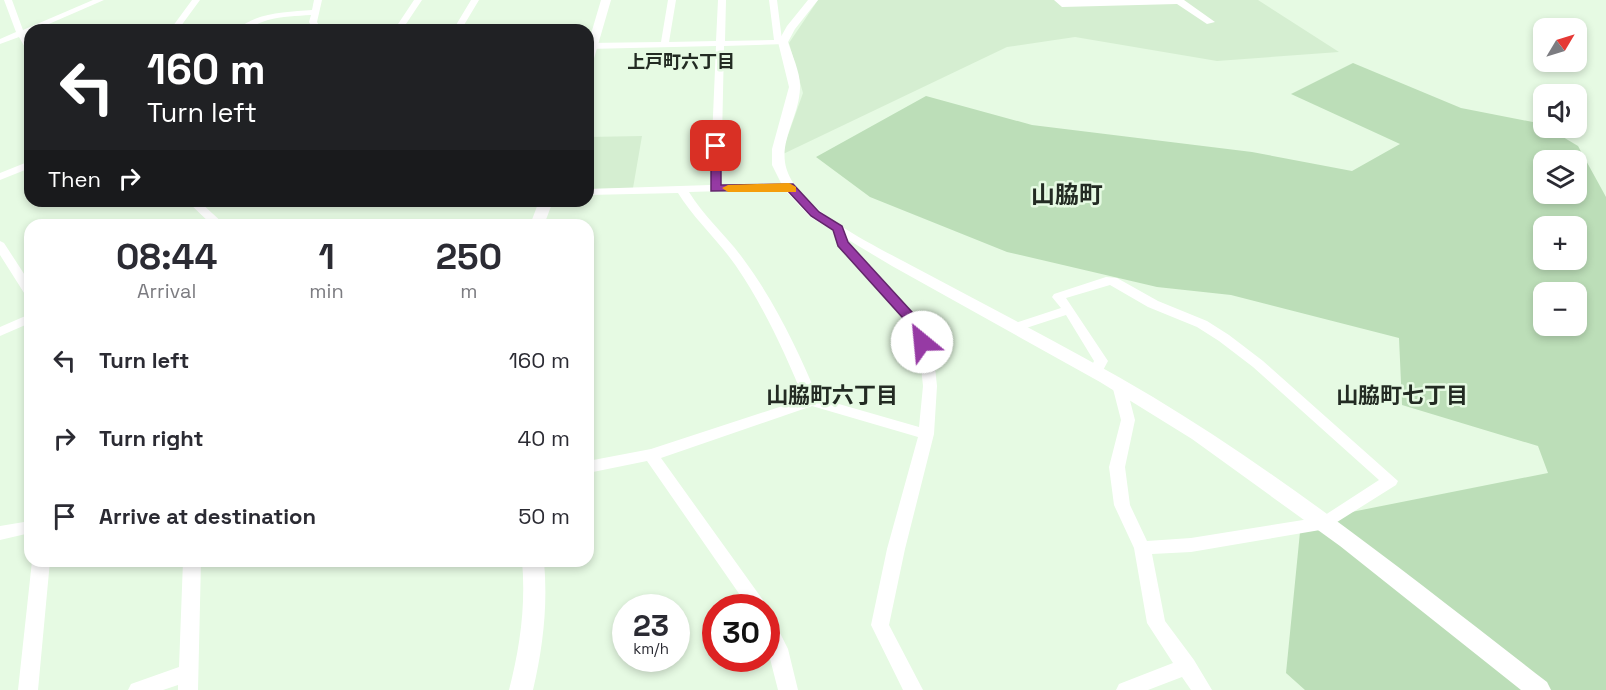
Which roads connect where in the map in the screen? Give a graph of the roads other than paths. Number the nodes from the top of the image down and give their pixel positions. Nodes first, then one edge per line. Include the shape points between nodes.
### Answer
1 (8, 0) edge
2 (100, 0) edge
3 (196, 0) edge
4 (318, 0) edge
5 (417, 0) edge
6 (475, 0) edge
7 (606, 0) edge
8 (672, 0) edge
9 (722, 0) edge
10 (773, 0) edge
11 (813, 0) edge
12 (1059, 0) edge
13 (1179, 1) edge
14 (315, 12) junction
15 (1210, 22) dead end
16 (42, 24) edge
17 (178, 24) edge
18 (247, 24) edge
19 (314, 24) edge
20 (403, 24) edge
21 (461, 24) edge
22 (24, 31) edge
23 (20, 33) junction
24 (594, 34) edge
25 (24, 39) edge
26 (0, 42) edge
27 (781, 42) junction
28 (720, 43) junction
29 (665, 44) junction
30 (594, 46) edge
31 (24, 167) edge
32 (0, 177) edge
33 (789, 186) junction
34 (715, 189) junction
35 (682, 190) junction
36 (594, 192) edge
37 (199, 207) edge
38 (212, 219) edge
39 (838, 229) junction
40 (0, 245) edge
41 (24, 283) edge
42 (1069, 310) junction
43 (24, 321) edge
44 (1017, 327) junction
45 (0, 332) edge
46 (1096, 372) junction
47 (1119, 386) junction
48 (812, 401) junction
49 (926, 434) junction
50 (651, 455) junction
51 (594, 466) edge
52 (1326, 523) junction
53 (24, 528) edge
54 (0, 533) edge
55 (1142, 548) junction
56 (40, 567) edge
57 (192, 567) edge
58 (533, 567) edge
59 (749, 594) edge
60 (780, 654) edge
61 (1187, 666) junction
62 (188, 681) edge
63 (28, 690) edge
64 (138, 690) edge
65 (521, 690) edge
66 (788, 690) edge
67 (913, 690) edge
68 (1125, 690) edge
69 (1202, 690) edge
70 (1539, 690) edge

1 - 23 street
2 - 16 street
3 - 17 street
4 - 14 street
5 - 20 street
6 - 21 street
7 - 24 street
8 - 29 street
9 - 28 street
10 - 27 street
11 - 27 street
12 - 13 street via 1062,4
13 - 15 street
14 - 18 street
14 - 19 street
22 - 23 street
23 - 25 street
23 - 26 street
27 - 28 street
27 - 33 street via 795,87 777,157
28 - 29 street
28 - 34 street
29 - 30 street
31 - 32 street
33 - 34 street
33 - 39 street via 815,214
34 - 35 street
35 - 36 street
35 - 48 street via 691,207 742,265 779,328
37 - 38 street
39 - 44 street
39 - 49 street via 843,243 917,326 930,386
40 - 41 street
42 - 44 street
42 - 46 street via 1101,361
42 - 52 street via 1058,297 1113,282 1202,324 1258,364 1390,481
43 - 45 street
44 - 46 street
46 - 47 street
47 - 52 street via 1215,445
47 - 55 street via 1128,420 1117,467 1122,506
48 - 49 street
48 - 50 street
49 - 67 street via 880,625
50 - 51 street
50 - 59 street
52 - 55 street via 1191,545
52 - 70 street
53 - 54 street
55 - 61 street via 1156,623
56 - 63 street
57 - 62 street
58 - 65 street via 535,618
60 - 66 street
61 - 68 street
61 - 69 street
62 - 64 street

